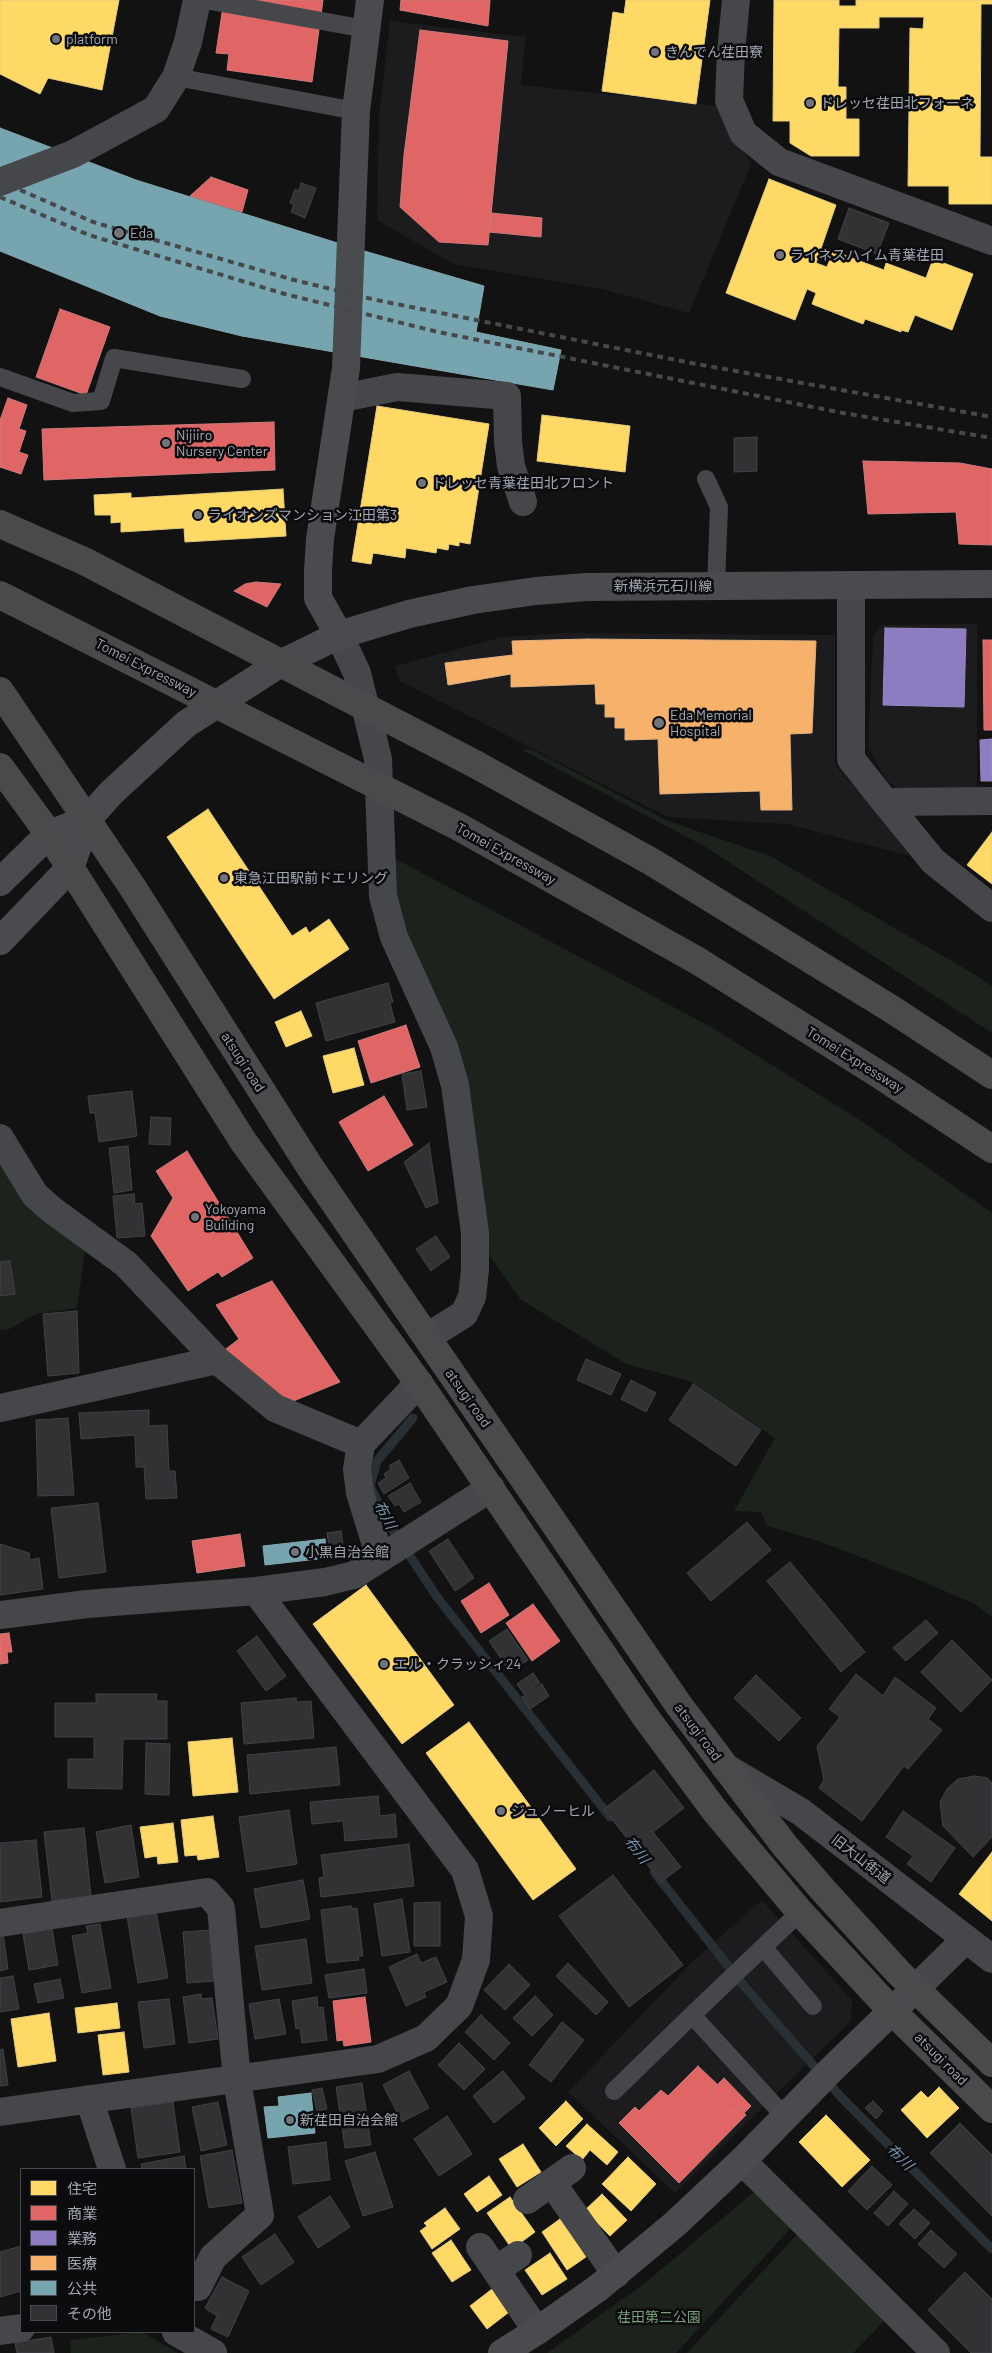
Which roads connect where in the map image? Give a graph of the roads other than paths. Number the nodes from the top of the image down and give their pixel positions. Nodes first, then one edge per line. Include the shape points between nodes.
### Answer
1 (197, 0) edge
2 (205, 0) edge
3 (370, 0) edge
4 (736, 0) edge
5 (366, 29) junction
6 (176, 77) junction
7 (356, 111) junction
8 (0, 182) edge
9 (992, 241) edge
10 (0, 377) edge
11 (242, 380) dead end
12 (342, 398) junction
13 (706, 479) dead end
14 (523, 502) dead end
15 (0, 524) edge
16 (992, 584) edge
17 (716, 585) junction
18 (851, 585) junction
19 (0, 595) edge
20 (339, 635) junction
21 (0, 691) edge
22 (0, 767) edge
23 (992, 801) edge
24 (885, 802) junction
25 (87, 820) junction
26 (48, 834) junction
27 (70, 868) junction
28 (0, 882) edge
29 (992, 908) edge
30 (0, 941) edge
31 (992, 1075) edge
32 (0, 1138) edge
33 (992, 1149) edge
34 (427, 1338) junction
35 (217, 1360) junction
36 (426, 1394) junction
37 (0, 1408) edge
38 (360, 1444) junction
39 (491, 1488) junction
40 (383, 1557) junction
41 (256, 1590) junction
42 (0, 1616) edge
43 (725, 1767) junction
44 (800, 1912) junction
45 (0, 1923) edge
46 (966, 1939) junction
47 (763, 1947) junction
48 (992, 1959) edge
49 (916, 1988) junction
50 (813, 2006) dead end
51 (892, 2011) junction
52 (692, 2016) junction
53 (992, 2063) edge
54 (237, 2080) junction
55 (614, 2091) dead end
56 (89, 2099) junction
57 (992, 2109) edge
58 (0, 2112) edge
59 (785, 2117) junction
60 (742, 2161) junction
61 (112, 2168) edge
62 (527, 2200) dead end
63 (480, 2247) dead end
64 (518, 2255) dead end
65 (204, 2256) edge
66 (496, 2270) junction
67 (616, 2274) junction
68 (198, 2287) dead end
69 (20, 2328) edge
70 (0, 2331) edge
71 (537, 2331) junction
72 (178, 2333) edge
73 (213, 2353) edge
74 (502, 2353) edge
75 (936, 2353) edge

1 - 6 street
2 - 5 lane
3 - 5 street
4 - 9 street via 730,100 743,133 779,162
5 - 7 street
6 - 7 lane
6 - 8 street via 156,109 73,154
7 - 12 street via 347,355
10 - 11 lane via 73,403 101,401 114,358
12 - 14 street via 397,387 508,396 510,466
12 - 20 street via 318,571 318,598
13 - 17 lane via 719,507
15 - 31 highway, bridge via 84,561 475,764 652,862
16 - 18 street, 新横浜元石川線
17 - 18 street, 新横浜元石川線
17 - 20 street, 新横浜元石川線 via 536,591 409,614
18 - 24 street via 851,759
19 - 33 highway, Tomei Expressway, bridge via 459,827 698,961
20 - 25 street, 新横浜元石川線 via 276,666 186,724 111,793
20 - 34 street via 357,673 378,759 383,896 394,937 444,1047 455,1085 475,1232 472,1297 464,1314
21 - 25 highway, atsugi road
22 - 26 highway, atsugi road
23 - 24 street
24 - 29 street via 932,861
25 - 26 street
25 - 27 street
25 - 34 highway, atsugi road via 310,1166
26 - 27 highway, atsugi road
26 - 28 street
27 - 30 street
27 - 36 highway, atsugi road via 243,1141
32 - 35 street via 35,1194 126,1264
34 - 43 highway, atsugi road via 678,1704
35 - 37 street
35 - 38 street via 275,1408
36 - 38 street via 387,1419
36 - 39 highway, atsugi road
38 - 40 street via 357,1469 360,1493
39 - 40 street
39 - 44 highway, atsugi road via 644,1715 715,1811
40 - 41 street via 354,1574 325,1582
41 - 42 street via 87,1604
41 - 54 street via 465,1870 479,1916 476,1960 458,2006 426,2038 378,2059
43 - 46 street, 旧大山街道 via 801,1812
43 - 49 highway, atsugi road via 824,1892
44 - 47 lane
44 - 51 highway, atsugi road
45 - 54 street via 207,1892 221,1908
46 - 48 street, 旧大山街道
46 - 49 street
47 - 50 lane
47 - 52 lane
49 - 51 street
49 - 53 highway, atsugi road
51 - 57 highway, atsugi road
51 - 59 street
52 - 55 lane
52 - 59 lane
54 - 56 street
54 - 65 street via 260,2214
56 - 58 street
56 - 61 street
59 - 60 street
60 - 67 street
60 - 75 street
62 - 67 street via 562,2175
63 - 66 street
64 - 66 street
65 - 68 street
66 - 71 street
67 - 71 street
69 - 70 street
71 - 74 street
72 - 73 street

